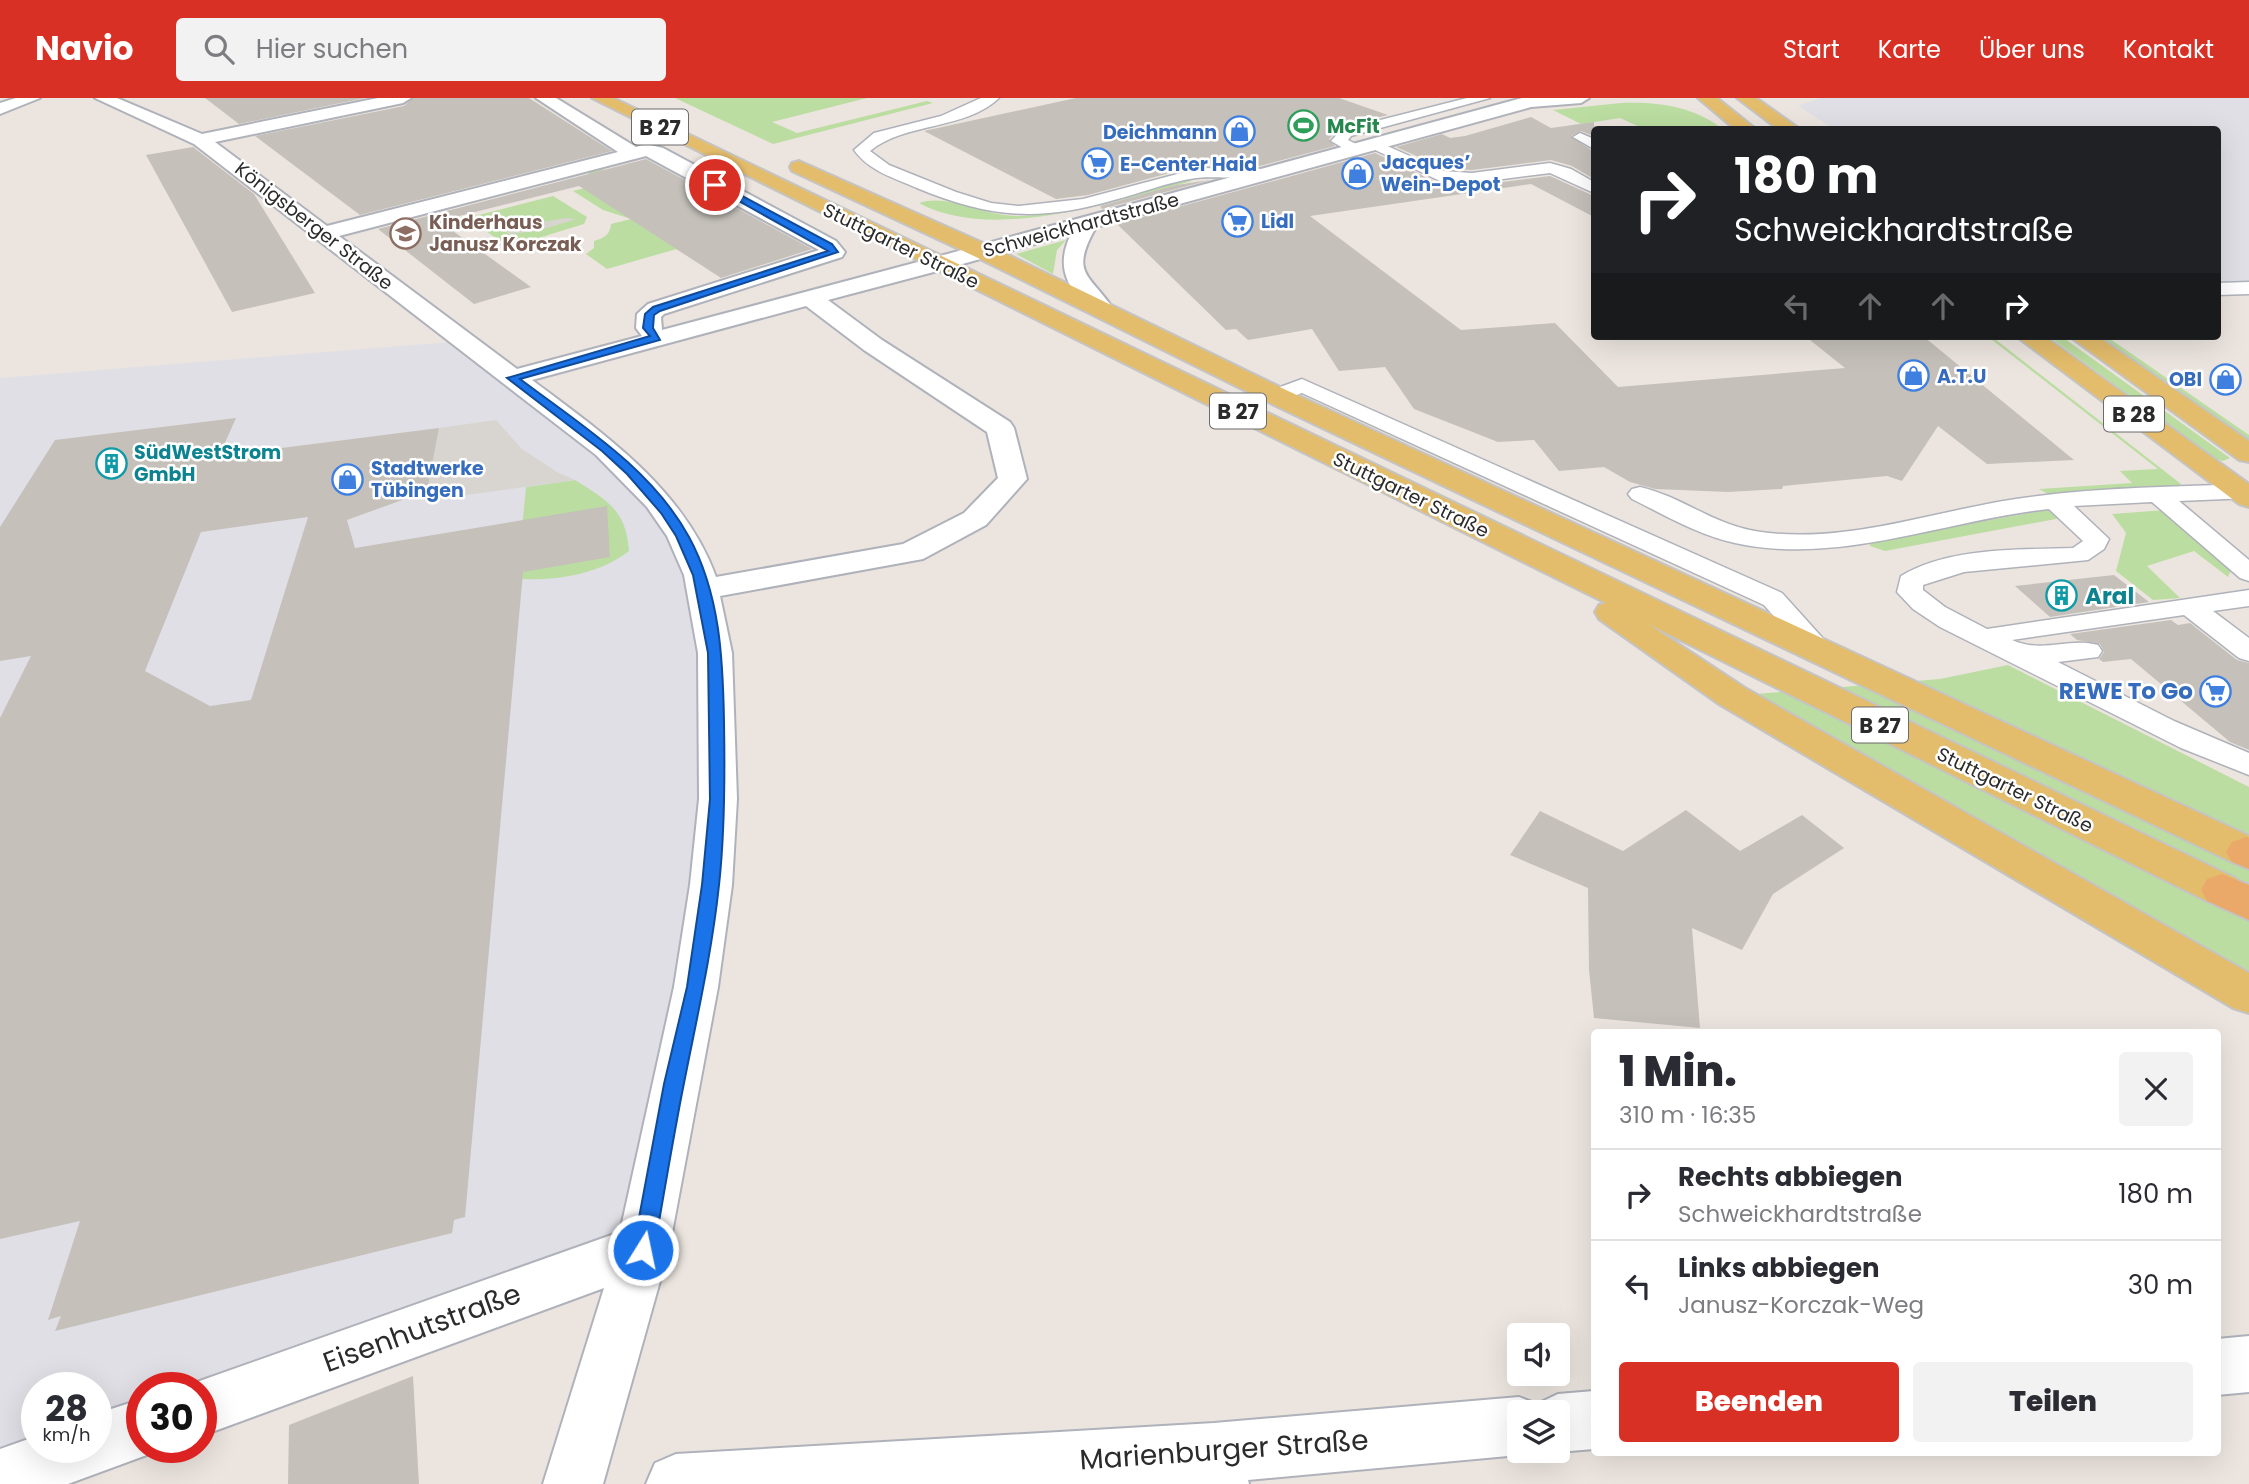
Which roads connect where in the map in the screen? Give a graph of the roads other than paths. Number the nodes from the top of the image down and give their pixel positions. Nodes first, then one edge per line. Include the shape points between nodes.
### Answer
1 (32, 98) edge
2 (103, 98) edge
3 (403, 98) edge
4 (544, 98) edge
5 (600, 98) edge
6 (992, 98) edge
7 (1483, 98) edge
8 (1581, 98) edge
9 (1706, 98) edge
10 (1745, 98) edge
11 (1524, 102) edge
12 (0, 109) edge
13 (1743, 126) edge
14 (1786, 126) edge
15 (1580, 137) dead end
16 (200, 140) junction
17 (1591, 143) edge
18 (1364, 147) junction
19 (631, 152) junction
20 (778, 159) dead end
21 (1266, 174) junction
22 (1591, 187) edge
23 (1088, 223) junction
24 (326, 233) junction
25 (984, 252) junction
26 (937, 264) junction
27 (2249, 288) edge
28 (2221, 289) edge
29 (808, 297) junction
30 (1100, 307) junction
31 (656, 338) junction
32 (2034, 340) edge
33 (2087, 340) edge
34 (512, 378) junction
35 (2249, 454) edge
36 (1640, 494) dead end
37 (2246, 494) edge
38 (2159, 496) junction
39 (2054, 501) junction
40 (1540, 558) junction
41 (2249, 573) edge
42 (704, 589) junction
43 (2244, 603) edge
44 (2192, 608) junction
45 (2227, 635) junction
46 (2196, 638) dead end
47 (1988, 639) junction
48 (2088, 650) dead end
49 (2249, 652) edge
50 (2024, 656) junction
51 (2249, 765) edge
52 (2247, 853) edge
53 (2235, 897) edge
54 (2247, 995) edge
55 (643, 1250) junction
56 (2249, 1364) edge
57 (2221, 1367) edge
58 (217, 1401) edge
59 (1591, 1420) edge
60 (1570, 1422) edge
61 (1507, 1428) edge
62 (44, 1463) edge
63 (1217, 1468) edge
64 (0, 1479) edge
65 (573, 1484) edge
66 (676, 1484) edge

1 - 12 street
2 - 16 street, Königsberger Straße
3 - 16 street
4 - 19 street
5 - 26 main road, Stuttgarter Straße / B 27
6 - 21 lane via 946,119 879,136 862,150 886,167 961,199 993,208 1033,211 1192,174
7 - 18 lane via 1346,133 1338,141
8 - 11 street, Schweickhardtstraße
9 - 13 main road
10 - 14 main road
11 - 18 street, Schweickhardtstraße
15 - 17 lane
16 - 24 street, Königsberger Straße
18 - 21 street, Schweickhardtstraße
18 - 22 lane via 1440,176 1462,179 1550,168
19 - 24 street via 525,184
19 - 31 street via 656,152 834,252 656,309 649,314 648,328
20 - 25 main road, Stuttgarter Straße / B 27
21 - 23 street, Schweickhardtstraße
23 - 25 street, Schweickhardtstraße
23 - 30 street via 1073,251 1072,265 1083,293
24 - 34 street, Königsberger Straße
25 - 26 street, Schweickhardtstraße
25 - 30 main road, Stuttgarter Straße / B 27
26 - 29 street, Schweickhardtstraße
26 - 40 main road, Stuttgarter Straße / B 27
27 - 28 lane
29 - 31 street, Schweickhardtstraße
29 - 42 street via 1000,428 1013,479 975,519 912,552
30 - 52 main road, Stuttgarter Straße / B 27 via 1277,396
31 - 34 street, Schweickhardtstraße
32 - 37 main road, B 28
33 - 35 main road, B 28
34 - 42 street via 606,449 649,491 682,536
36 - 39 lane via 1723,532 1767,541 1880,531
37 - 38 lane
38 - 39 lane
38 - 41 lane
39 - 47 lane via 2091,531 2095,544 2079,555 1952,566 1917,574 1910,582 1910,592 1936,614
40 - 53 main road, Stuttgarter Straße / B 27
40 - 54 main road via 1660,649 1732,696
42 - 55 street via 715,653 717,712 718,799 711,885 696,987
43 - 44 lane
44 - 45 lane
44 - 47 lane via 1998,633
45 - 46 lane
45 - 49 lane
47 - 50 lane
48 - 50 lane
50 - 51 lane via 2099,697
55 - 58 street, Eisenhutstraße
55 - 65 street
56 - 57 street
59 - 60 street
61 - 63 street, Marienburger Straße
62 - 64 street
63 - 66 street, Marienburger Straße

